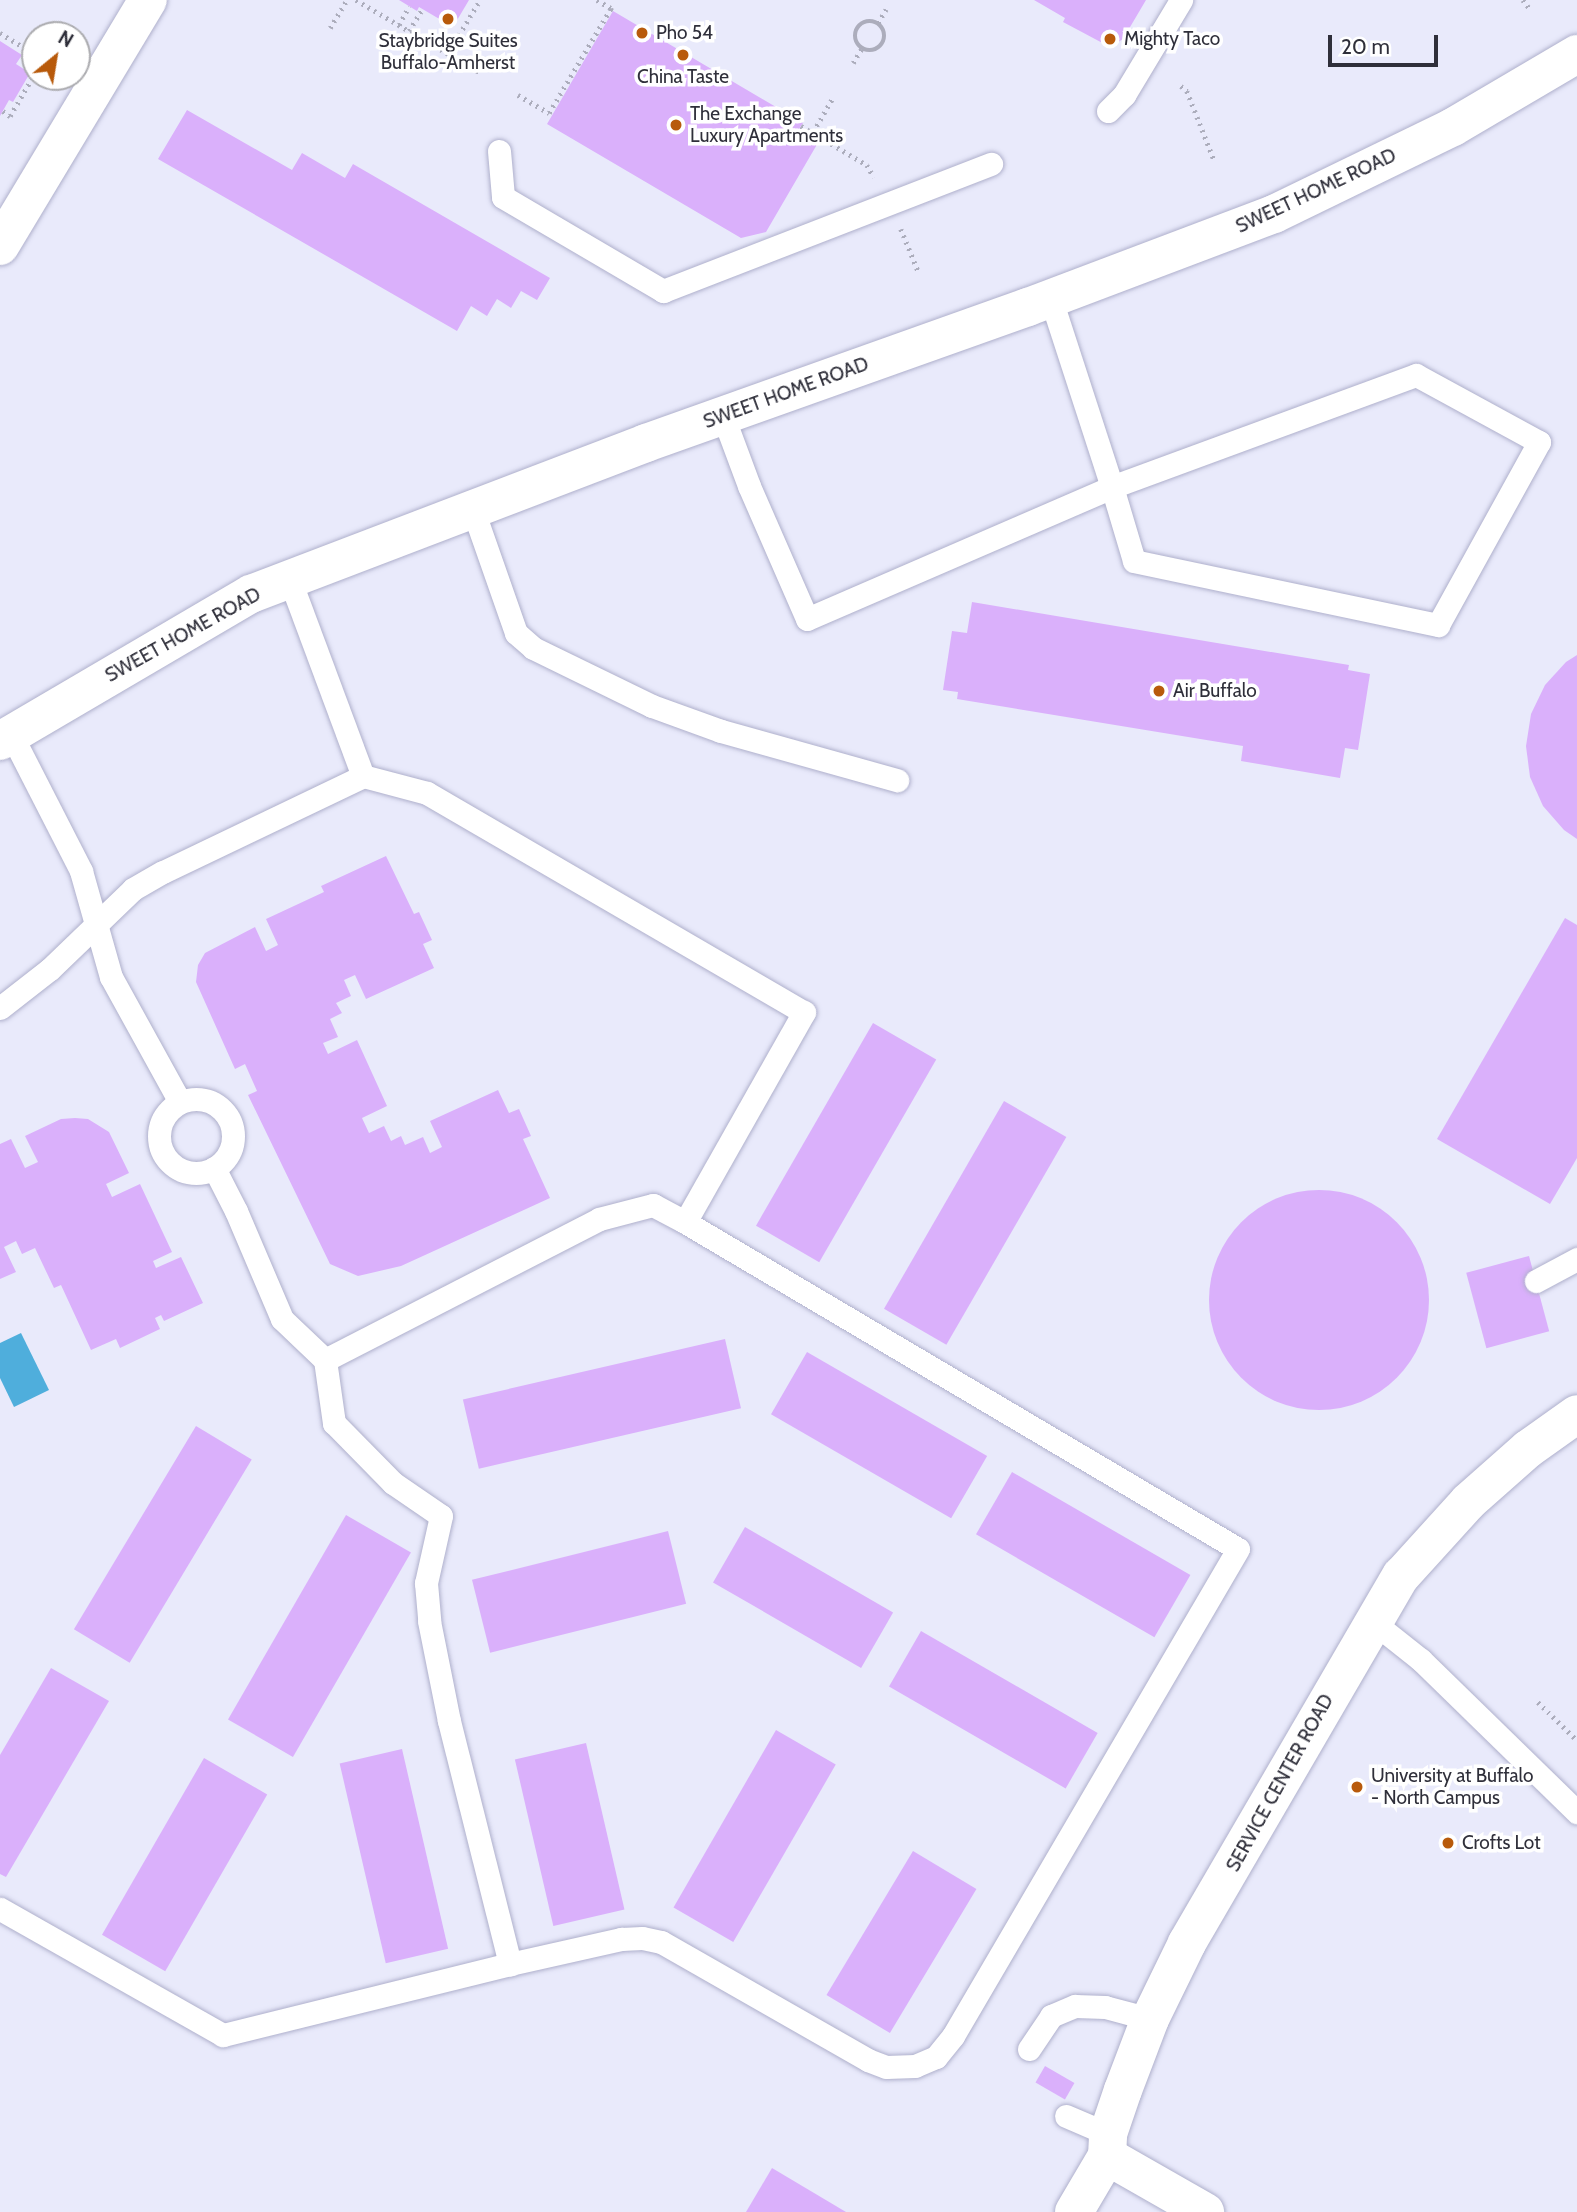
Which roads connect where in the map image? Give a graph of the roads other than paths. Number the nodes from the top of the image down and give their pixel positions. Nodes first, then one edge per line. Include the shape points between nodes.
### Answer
1 (148, 0) edge
2 (1181, 0) edge
3 (1577, 54) edge
4 (1108, 111) dead end
5 (499, 152) dead end
6 (990, 164) dead end
7 (0, 246) edge
8 (1051, 299) junction
9 (723, 416) junction
10 (1112, 487) junction
11 (473, 509) junction
12 (290, 580) junction
13 (5, 738) edge
14 (363, 776) junction
15 (897, 780) dead end
16 (95, 925) junction
17 (0, 1008) edge
18 (180, 1102) junction
19 (214, 1168) junction
20 (685, 1222) junction
21 (1577, 1259) edge
22 (1536, 1281) dead end
23 (325, 1360) junction
24 (1577, 1414) edge
25 (1373, 1622) junction
26 (1577, 1812) edge
27 (0, 1909) edge
28 (510, 1964) junction
29 (1150, 2019) junction
30 (1029, 2049) dead end
31 (1066, 2116) dead end
32 (1107, 2145) junction
33 (1074, 2212) edge
34 (1205, 2212) edge

1 - 7 main road
2 - 4 lane via 1124,96
3 - 8 main road, SWEET HOME ROAD via 1453,127 1274,214
5 - 6 lane via 503,197 663,291
8 - 9 main road, SWEET HOME ROAD
8 - 10 lane
9 - 10 lane via 807,619
9 - 11 main road, SWEET HOME ROAD
10 - 10 lane via 1416,375 1539,442 1438,625 1134,561
11 - 12 main road, SWEET HOME ROAD
11 - 15 lane via 516,633 533,648 652,706
12 - 13 main road, SWEET HOME ROAD via 251,594
12 - 14 lane
13 - 16 lane via 80,870
14 - 16 lane via 133,889
14 - 20 lane via 427,793 804,1012
16 - 17 lane via 50,969
16 - 18 lane via 111,977
18 - 19 lane via 192,1099 215,1104 231,1122 234,1138 229,1153
18 - 19 lane via 161,1125 164,1153 174,1166 188,1172
19 - 23 lane via 282,1319
20 - 23 lane via 653,1205 599,1219
20 - 28 lane via 1238,1549 953,2036 936,2057 903,2068 868,2060 652,1939 621,1939
21 - 22 lane
23 - 28 lane via 334,1423 393,1483 441,1517 426,1583 429,1621 449,1721
24 - 25 main road, SERVICE CENTER ROAD via 1528,1449 1468,1502 1401,1576
25 - 26 lane via 1421,1660
25 - 29 main road, SERVICE CENTER ROAD via 1187,1943
27 - 28 lane via 223,2035
29 - 30 lane via 1105,2007 1075,2006 1051,2016
29 - 32 main road, SERVICE CENTER ROAD
31 - 32 lane
32 - 33 main road, SERVICE CENTER ROAD
32 - 34 main road

